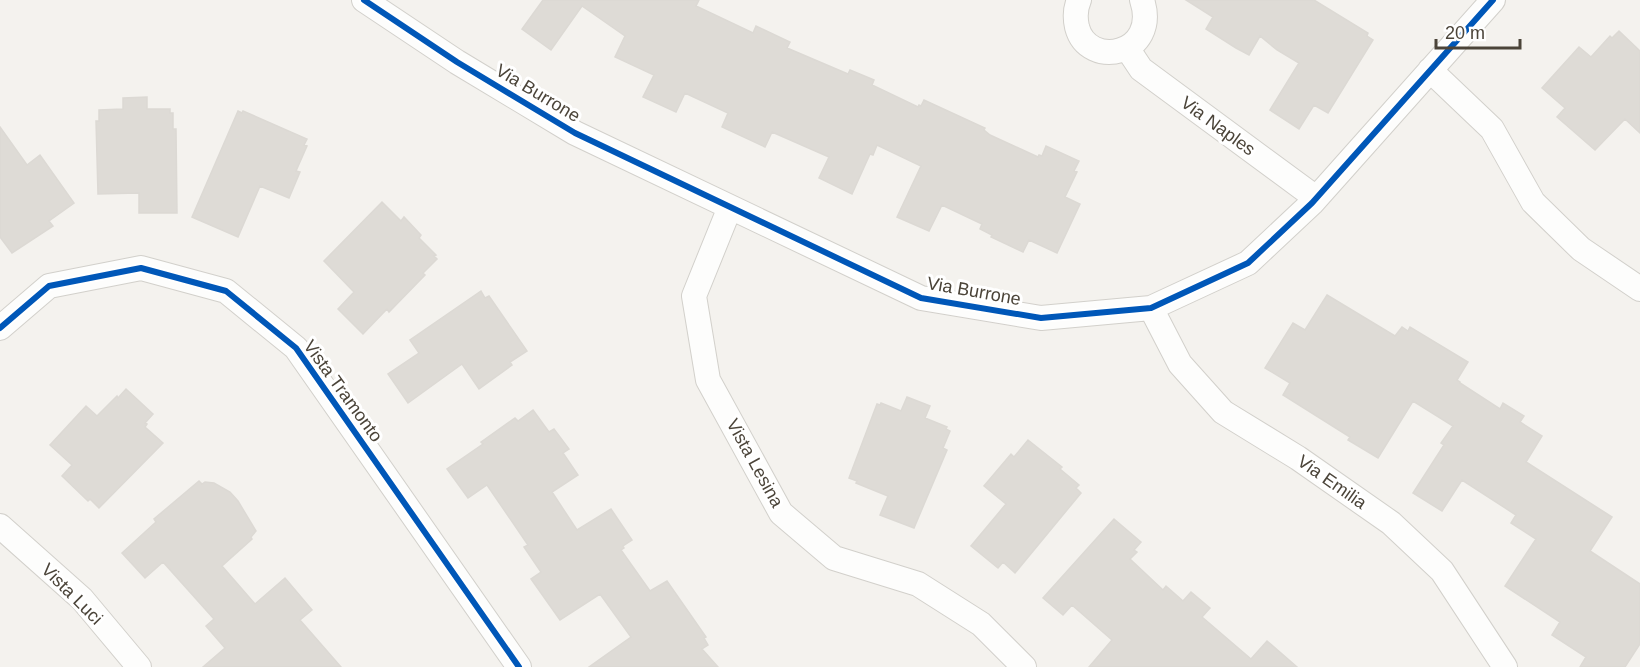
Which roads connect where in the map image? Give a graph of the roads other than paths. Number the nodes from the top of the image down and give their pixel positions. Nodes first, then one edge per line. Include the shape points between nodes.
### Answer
1 (364, 0) edge
2 (1079, 0) edge
3 (1142, 0) edge
4 (1493, 0) edge
5 (1127, 48) junction
6 (1430, 70) junction
7 (1316, 198) junction
8 (730, 207) junction
9 (1640, 290) edge
10 (1151, 308) junction
11 (0, 328) edge
12 (0, 526) edge
13 (139, 667) edge
14 (519, 667) edge
15 (1024, 667) edge
16 (1505, 667) edge

1 - 8 street, Via Burrone via 575,133
2 - 5 street via 1075,19 1087,44 1100,51
3 - 5 street via 1147,13 1145,27
4 - 6 street, Via Burrone
5 - 7 street, Via Naples via 1141,69
6 - 7 street, Via Burrone
6 - 9 street via 1492,129 1533,202 1581,249
7 - 10 street, Via Burrone via 1248,263
8 - 10 street, Via Burrone via 921,298 1041,318
8 - 15 street, Vista Lesina via 694,297 699,328 708,380 781,513 834,558 918,584 981,624
10 - 16 street, Via Emilia via 1180,364 1223,412 1391,523 1442,571
11 - 14 street, Vista Tramonto via 49,286 141,268 226,291 296,348
12 - 13 street, Vista Luci via 82,599

